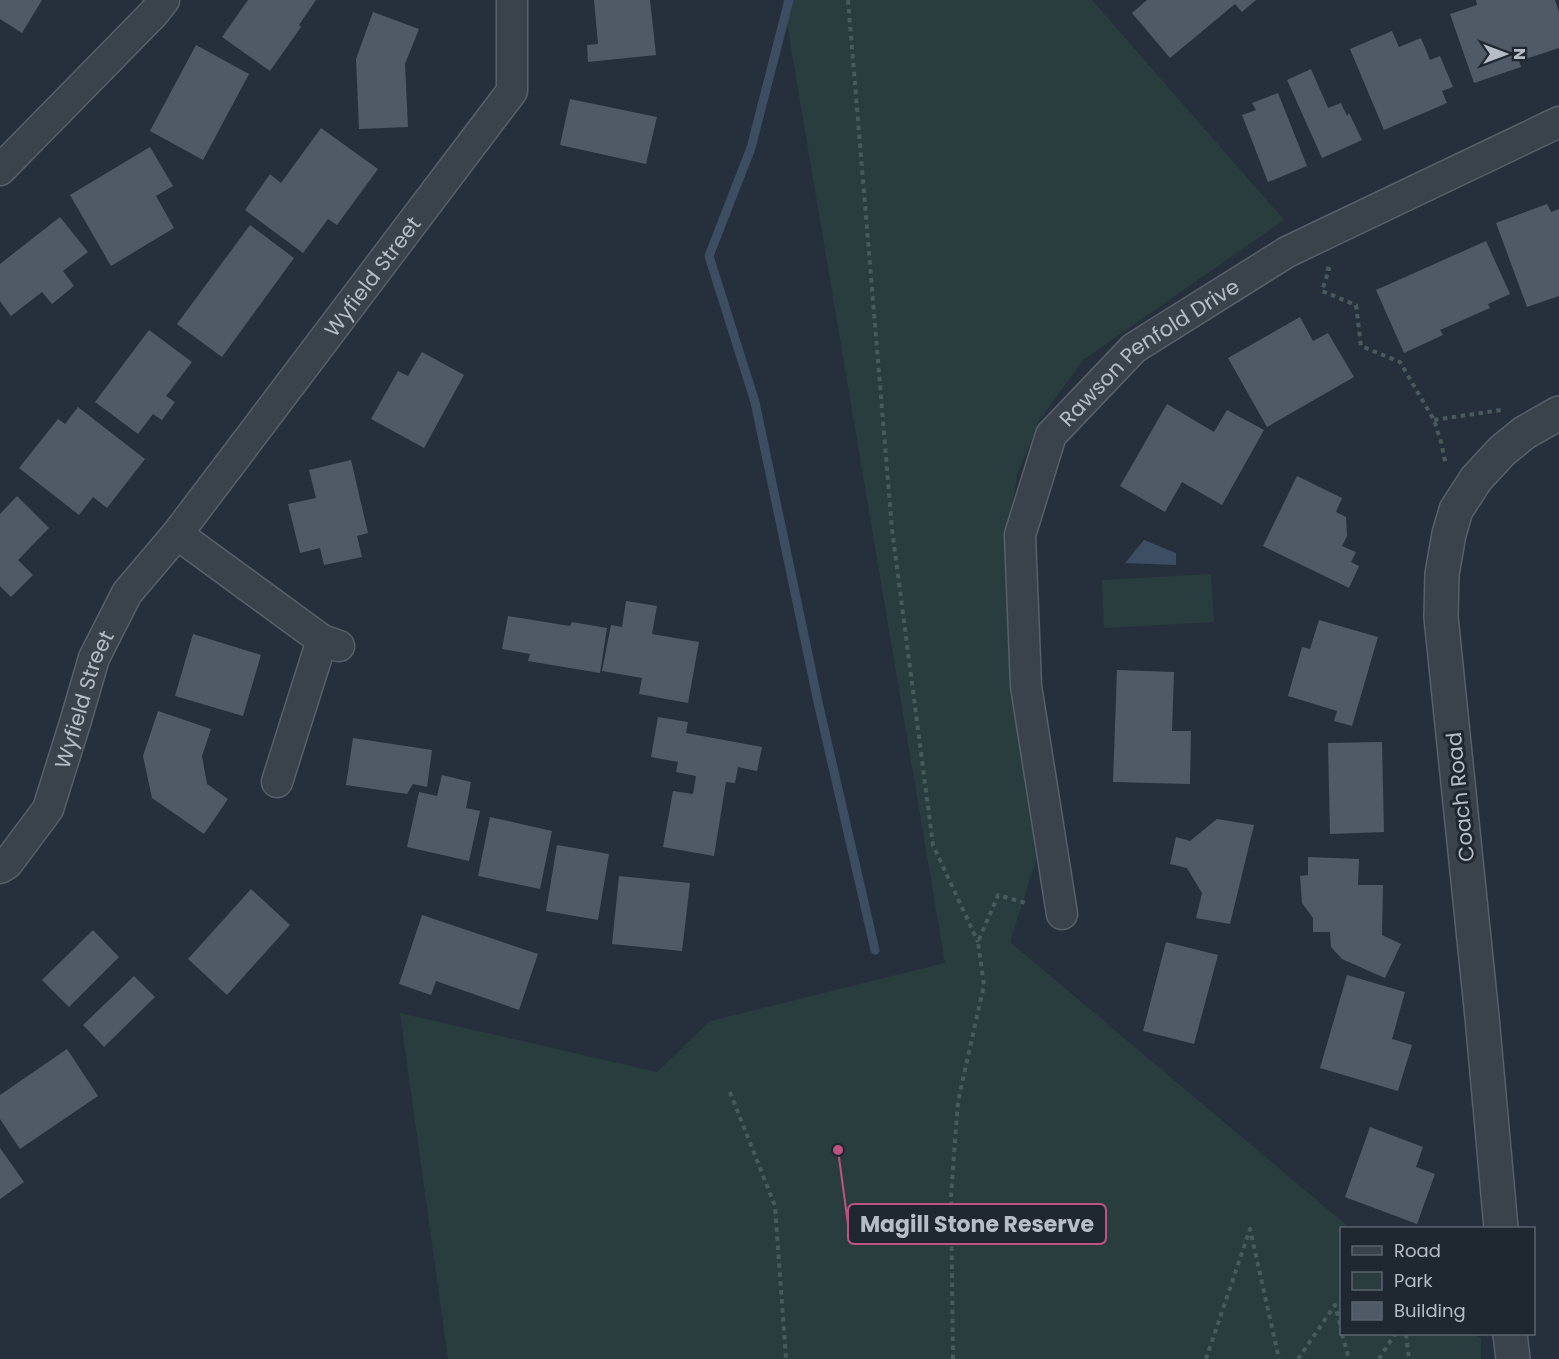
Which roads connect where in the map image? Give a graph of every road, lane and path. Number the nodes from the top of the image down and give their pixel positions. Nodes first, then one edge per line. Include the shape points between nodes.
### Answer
1 (164, 0) edge
2 (512, 0) edge
3 (848, 0) edge
4 (1559, 123) edge
5 (0, 170) edge
6 (1287, 252) junction
7 (1559, 413) edge
8 (1434, 420) dead end
9 (177, 534) junction
10 (278, 782) dead end
11 (0, 867) edge
12 (1062, 914) joint
13 (978, 942) junction
14 (730, 1092) dead end
15 (1501, 1227) edge
16 (1340, 1325) edge
17 (1343, 1335) edge
18 (1394, 1335) edge
19 (1406, 1335) edge
20 (1510, 1335) edge
21 (786, 1359) edge
22 (953, 1359) edge
23 (1206, 1359) edge
24 (1279, 1359) edge
25 (1298, 1359) edge
26 (1349, 1359) edge
27 (1378, 1359) edge
28 (1409, 1359) edge
29 (1513, 1359) edge

1 - 5 street
2 - 9 street, Wyfield Street via 512,91
3 - 13 path via 892,529 933,845
4 - 6 street, Rawson Penfold Drive
6 - 8 path via 1329,269 1322,291 1356,305 1361,346 1400,362
6 - 12 street, Rawson Penfold Drive via 1134,348 1051,435 1020,535 1026,686
7 - 15 street, Coach Road via 1517,439 1476,479 1456,510 1442,574 1441,617
9 - 10 street via 330,643
9 - 11 street, Wyfield Street via 127,593 94,658 48,809 7,864
12 - 13 path via 998,895
13 - 22 path via 984,985 958,1101 951,1196
14 - 21 path via 775,1206
16 - 25 path via 1335,1305
17 - 26 path
18 - 27 path
19 - 28 path
20 - 29 street
23 - 24 path via 1250,1230

